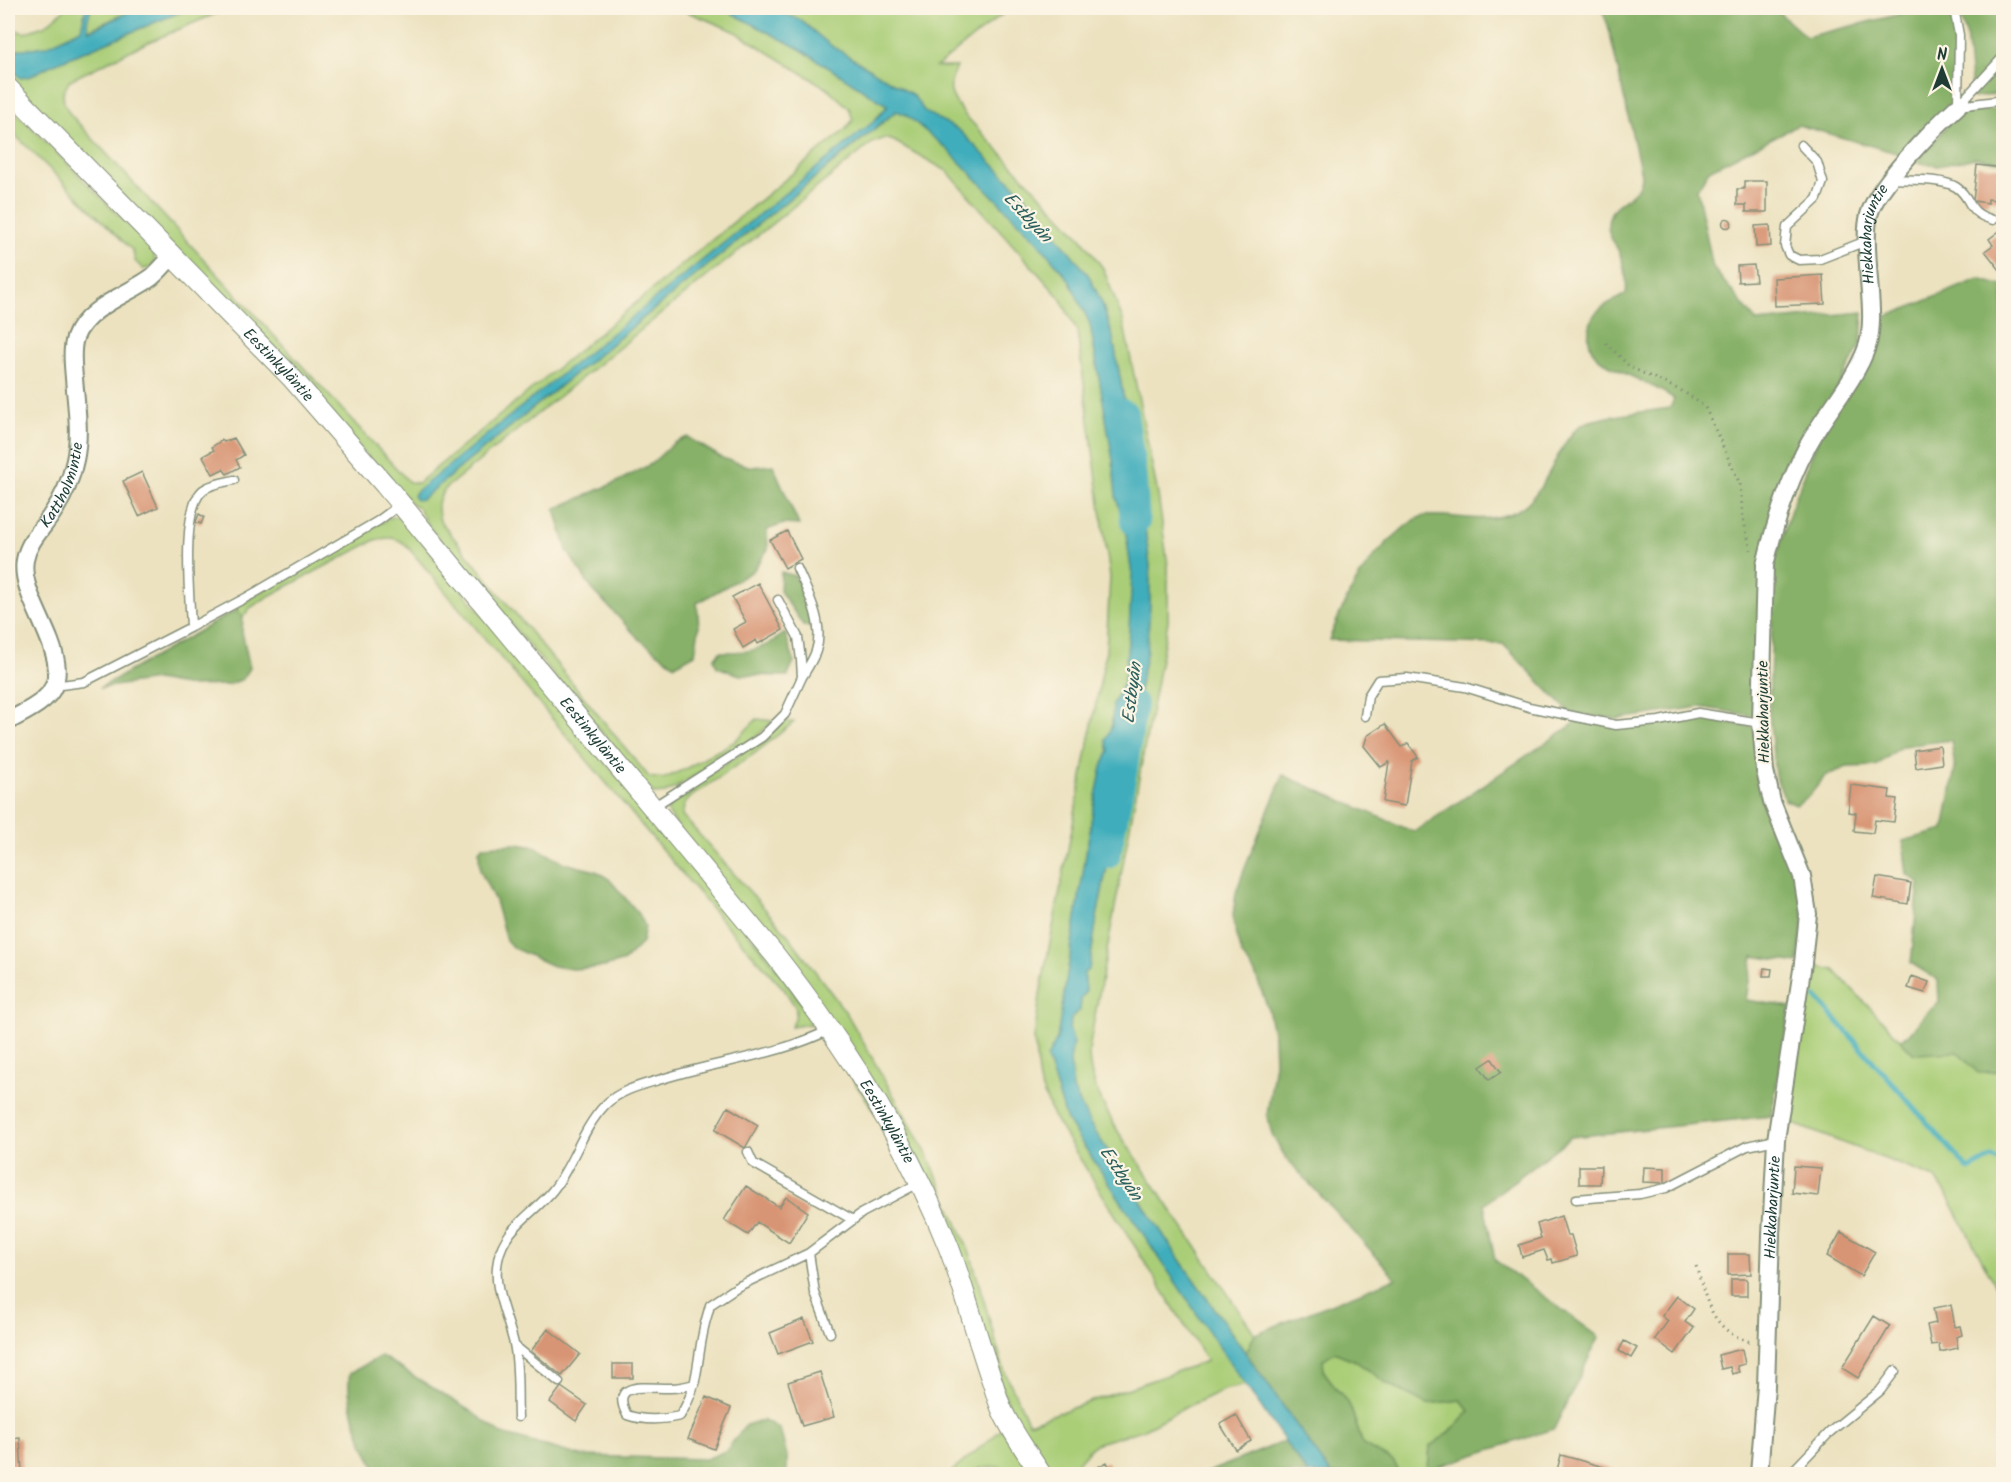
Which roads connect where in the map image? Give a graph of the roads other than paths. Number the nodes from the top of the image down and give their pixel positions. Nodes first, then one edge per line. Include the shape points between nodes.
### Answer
1 (1954, 8) edge
2 (2004, 56) edge
3 (8, 88) edge
4 (2004, 100) edge
5 (1958, 106) junction
6 (1801, 146) dead end
7 (1890, 179) junction
8 (1993, 220) dead end
9 (1866, 241) junction
10 (171, 257) junction
11 (234, 480) dead end
12 (401, 504) junction
13 (797, 568) dead end
14 (778, 600) dead end
15 (191, 627) junction
16 (802, 677) junction
17 (53, 687) junction
18 (1365, 716) dead end
19 (8, 721) edge
20 (1761, 723) junction
21 (652, 807) junction
22 (832, 1029) junction
23 (1776, 1140) junction
24 (748, 1152) dead end
25 (920, 1182) junction
26 (1576, 1199) dead end
27 (853, 1220) junction
28 (809, 1253) junction
29 (830, 1333) dead end
30 (514, 1346) junction
31 (1895, 1371) dead end
32 (558, 1382) dead end
33 (695, 1384) junction
34 (518, 1417) dead end
35 (1041, 1474) edge
36 (1760, 1474) edge
37 (1790, 1474) edge

1 - 5 lane via 1959,35
2 - 5 lane
3 - 10 street, Eestinkyläntie
4 - 5 lane
5 - 7 street, Hiekkaharjuntie
6 - 9 lane via 1817,162 1823,182 1817,199 1787,227 1785,246 1789,255 1799,261 1820,259
7 - 8 lane via 1946,182 1957,188 1971,209
7 - 9 street, Hiekkaharjuntie via 1875,198 1868,216
9 - 20 street, Hiekkaharjuntie via 1870,321 1867,345 1859,365 1814,435 1769,545 1765,565
10 - 12 street, Eestinkyläntie via 291,377
10 - 17 street, Kattholmintie via 153,276 84,321 75,338 72,357 78,426 76,458 69,483 31,543 25,561 25,582 52,643 57,670
11 - 15 lane via 204,489 195,501 188,544
12 - 15 lane via 378,521
12 - 21 street, Eestinkyläntie
13 - 16 lane via 819,631 816,652
14 - 16 lane via 798,637
15 - 17 lane via 84,682
16 - 21 lane via 785,714 762,737
17 - 19 street via 44,700
18 - 20 lane via 1368,696 1377,680 1407,678 1465,687 1529,707 1616,725 1698,713
20 - 23 street, Hiekkaharjuntie via 1772,802 1802,876 1808,914
21 - 22 street, Eestinkyläntie
22 - 25 street, Eestinkyläntie
22 - 30 lane via 810,1040 627,1090 606,1104 590,1123 552,1191 505,1238 497,1282
23 - 26 lane via 1748,1146 1666,1188
23 - 36 street, Hiekkaharjuntie
24 - 27 lane via 753,1163
25 - 27 lane
25 - 35 street, Eestinkyläntie via 950,1250 1002,1411
27 - 28 lane
28 - 29 lane via 815,1293
28 - 33 lane via 737,1287 710,1305
30 - 32 lane
30 - 34 lane
31 - 37 lane via 1880,1391 1830,1432
33 - 33 lane via 680,1416 639,1419 627,1415 622,1405 625,1391 636,1387

